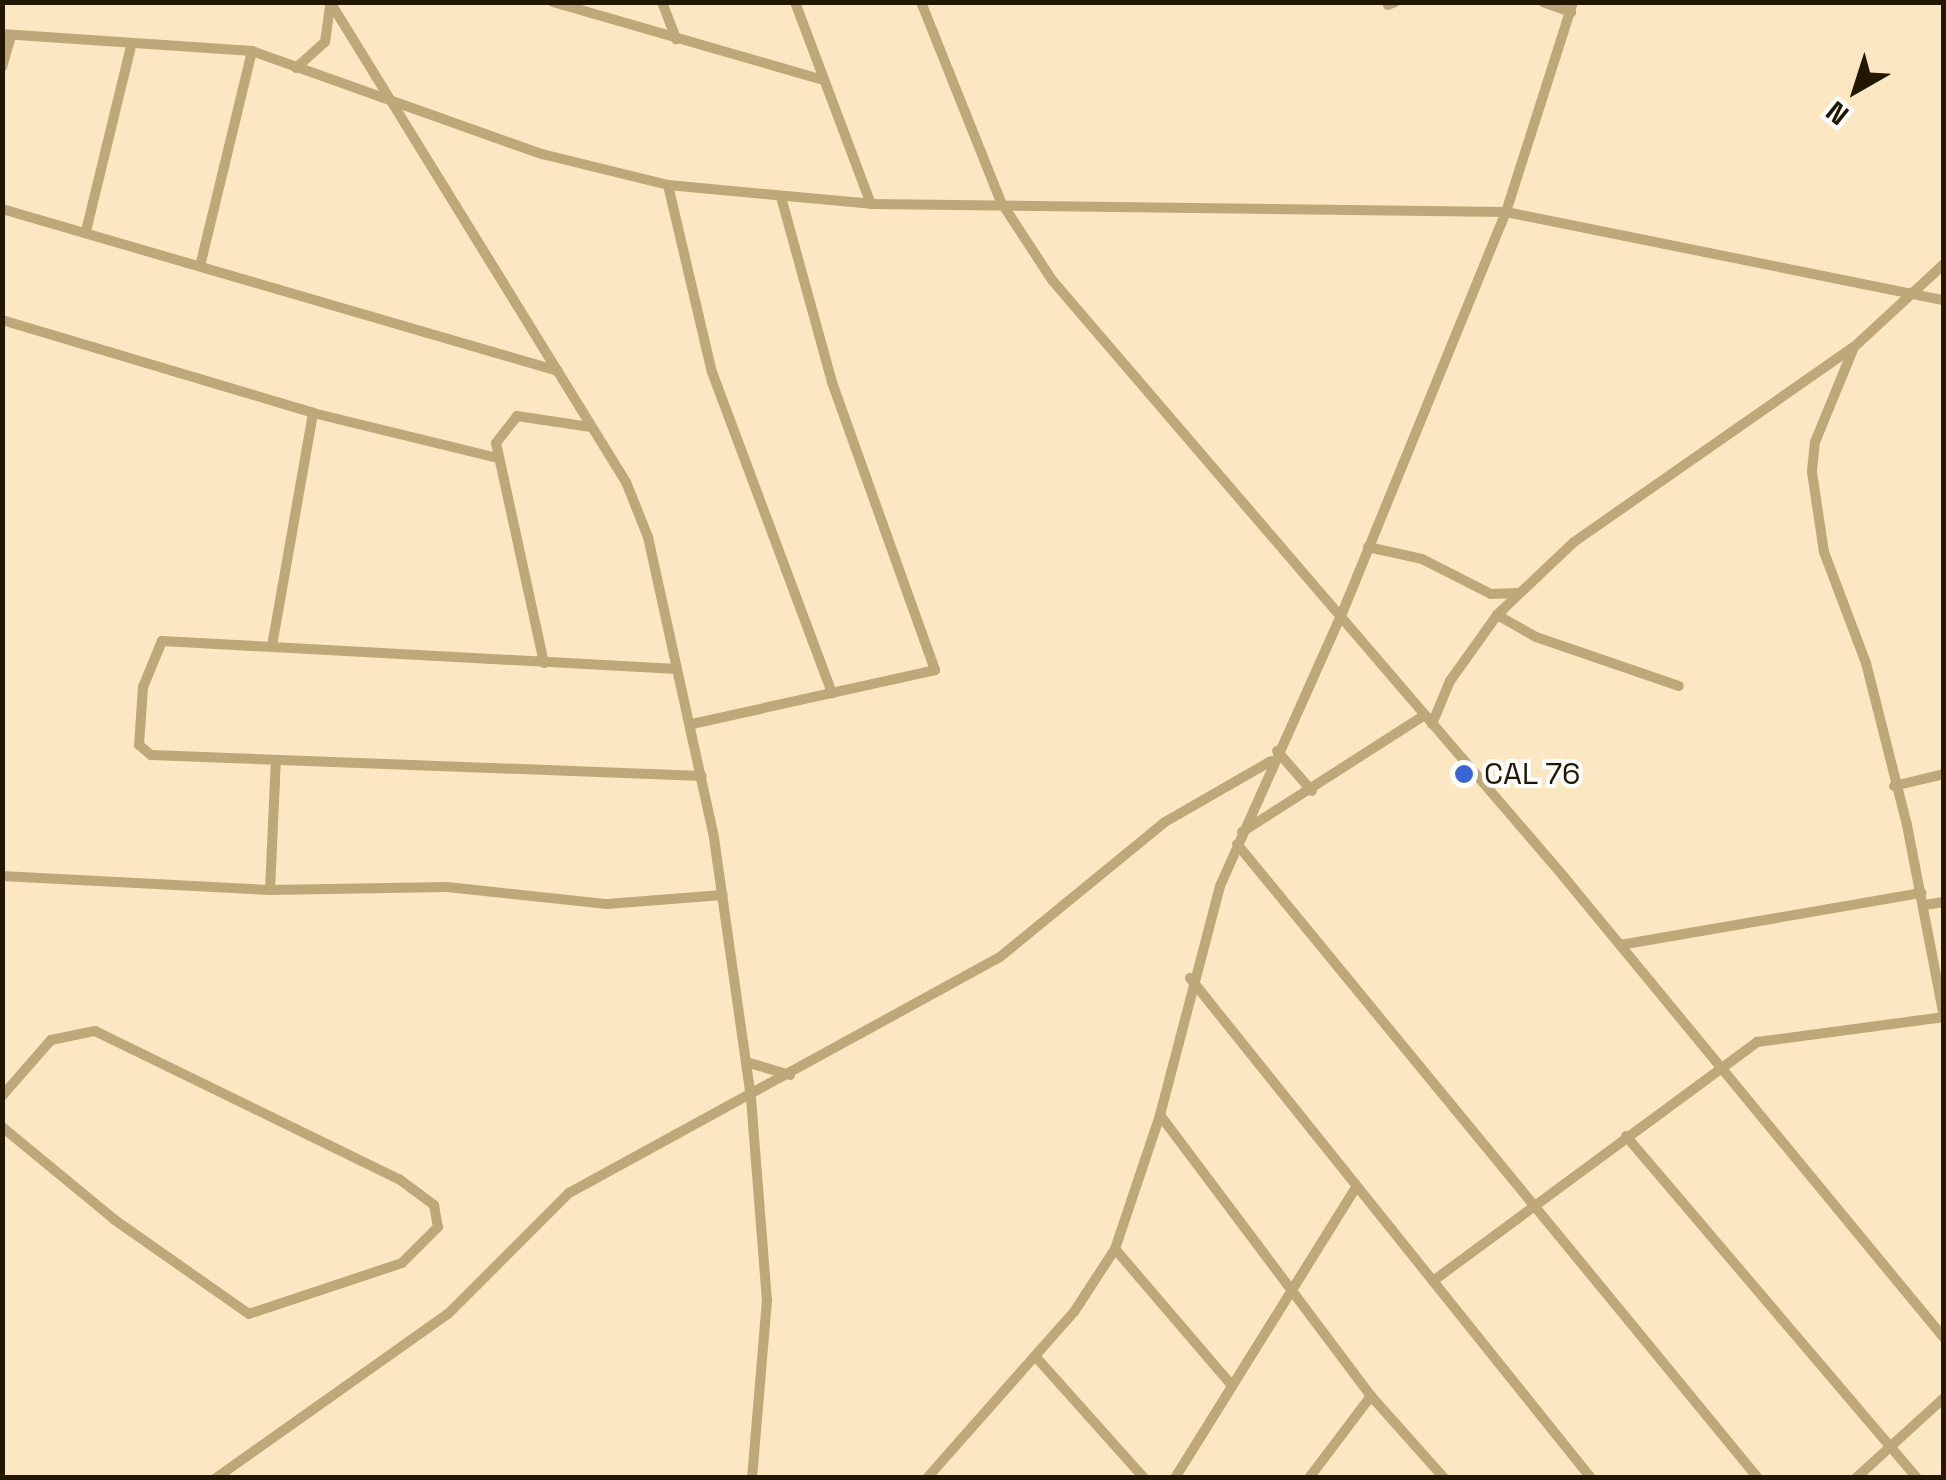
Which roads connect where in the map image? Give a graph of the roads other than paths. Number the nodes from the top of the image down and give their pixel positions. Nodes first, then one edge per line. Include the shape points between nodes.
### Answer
1 (553, 2) edge
2 (662, 2) edge
3 (795, 2) edge
4 (921, 2) edge
5 (1543, 2) edge
6 (330, 3) edge
7 (1572, 7) edge
8 (7, 34) edge
9 (676, 40) junction
10 (131, 46) junction
11 (252, 52) junction
12 (2, 67) edge
13 (295, 69) junction
14 (824, 80) junction
15 (395, 104) junction
16 (668, 185) junction
17 (782, 200) junction
18 (1001, 202) junction
19 (871, 204) junction
20 (2, 209) edge
21 (1506, 212) junction
22 (86, 231) junction
23 (201, 262) junction
24 (1944, 264) edge
25 (1911, 294) junction
26 (1944, 300) edge
27 (2, 320) edge
28 (1854, 346) junction
29 (559, 372) junction
30 (313, 414) junction
31 (592, 427) junction
32 (497, 458) junction
33 (1368, 547) junction
34 (1519, 593) junction
35 (1341, 616) junction
36 (1498, 616) junction
37 (272, 646) junction
38 (544, 663) junction
39 (677, 669) junction
40 (1678, 686) dead end
41 (832, 693) junction
42 (1428, 719) junction
43 (692, 724) junction
44 (1275, 756) junction
45 (276, 760) junction
46 (1944, 774) edge
47 (702, 776) junction
48 (1894, 786) junction
49 (1312, 791) junction
50 (1240, 838) junction
51 (2, 876) edge
52 (270, 890) junction
53 (722, 895) junction
54 (1923, 899) junction
55 (1944, 902) edge
56 (1620, 945) junction
57 (1190, 978) junction
58 (1944, 1017) edge
59 (746, 1062) junction
60 (1719, 1063) junction
61 (790, 1075) junction
62 (2, 1096) edge
63 (751, 1098) junction
64 (1160, 1116) junction
65 (2, 1127) edge
66 (1626, 1136) junction
67 (1356, 1188) junction
68 (1536, 1208) junction
69 (1115, 1249) junction
70 (1433, 1282) junction
71 (1292, 1294) junction
72 (1944, 1338) edge
73 (1035, 1356) junction
74 (1230, 1383) junction
75 (1371, 1396) junction
76 (1944, 1398) edge
77 (1891, 1446) junction
78 (216, 1478) edge
79 (752, 1478) edge
80 (927, 1478) edge
81 (1144, 1478) edge
82 (1176, 1478) edge
83 (1308, 1478) edge
84 (1444, 1478) edge
85 (1591, 1478) edge
86 (1758, 1478) edge
87 (1856, 1478) edge
88 (1917, 1478) edge

1 - 9 street
2 - 9 street
3 - 14 street
4 - 18 street
5 - 7 street
6 - 13 street via 325,42
6 - 15 street
7 - 21 street
8 - 10 street
8 - 12 street
9 - 14 street
10 - 11 street
10 - 22 street
11 - 13 street
11 - 23 street
13 - 15 street
14 - 19 street
15 - 16 street via 542,154
15 - 29 street
16 - 17 street
16 - 41 street via 712,372
17 - 19 street
17 - 41 street via 832,382 935,670
18 - 19 street
18 - 21 street
18 - 35 street via 1052,280
20 - 22 street
21 - 25 street
21 - 33 street
22 - 23 street
23 - 29 street
24 - 25 street
25 - 26 street
25 - 28 street
27 - 30 street
28 - 34 street via 1574,542
28 - 48 street via 1814,442 1812,472 1824,552 1866,663
29 - 31 street
30 - 32 street
30 - 37 street
31 - 32 street via 516,416 502,427
31 - 39 street via 637,506
32 - 38 street
33 - 34 street via 1422,559 1491,594
33 - 35 street
34 - 36 street
35 - 42 street
35 - 44 street
36 - 40 street via 1536,637
36 - 42 street
37 - 38 street
37 - 45 street via 157,644 143,686 139,745 151,755
38 - 39 street
39 - 43 street
41 - 43 street
42 - 49 street
42 - 56 street
43 - 47 street
44 - 49 street
44 - 50 street
44 - 61 street via 1164,822 1000,957
45 - 47 street
45 - 52 street
46 - 48 street
47 - 53 street
48 - 54 street
49 - 50 street
50 - 57 street
50 - 68 street
51 - 52 street
52 - 53 street via 448,887 607,904
53 - 59 street
54 - 55 street
54 - 56 street
54 - 58 street
56 - 60 street
57 - 64 street
57 - 67 street
58 - 60 street via 1757,1042
59 - 61 street
59 - 63 street
60 - 66 street
60 - 72 street
61 - 63 street
62 - 65 street via 51,1040 95,1031 399,1179 434,1206 438,1227 402,1263 249,1314 114,1220
63 - 78 street via 570,1193 448,1314
63 - 79 street via 767,1300
64 - 69 street
64 - 71 street
66 - 68 street
66 - 77 street
67 - 70 street
67 - 71 street
68 - 70 street
68 - 86 street
69 - 73 street
69 - 74 street
70 - 85 street
71 - 74 street
71 - 75 street
73 - 80 street
73 - 81 street
74 - 82 street
75 - 83 street
75 - 84 street
76 - 77 street
77 - 87 street
77 - 88 street

